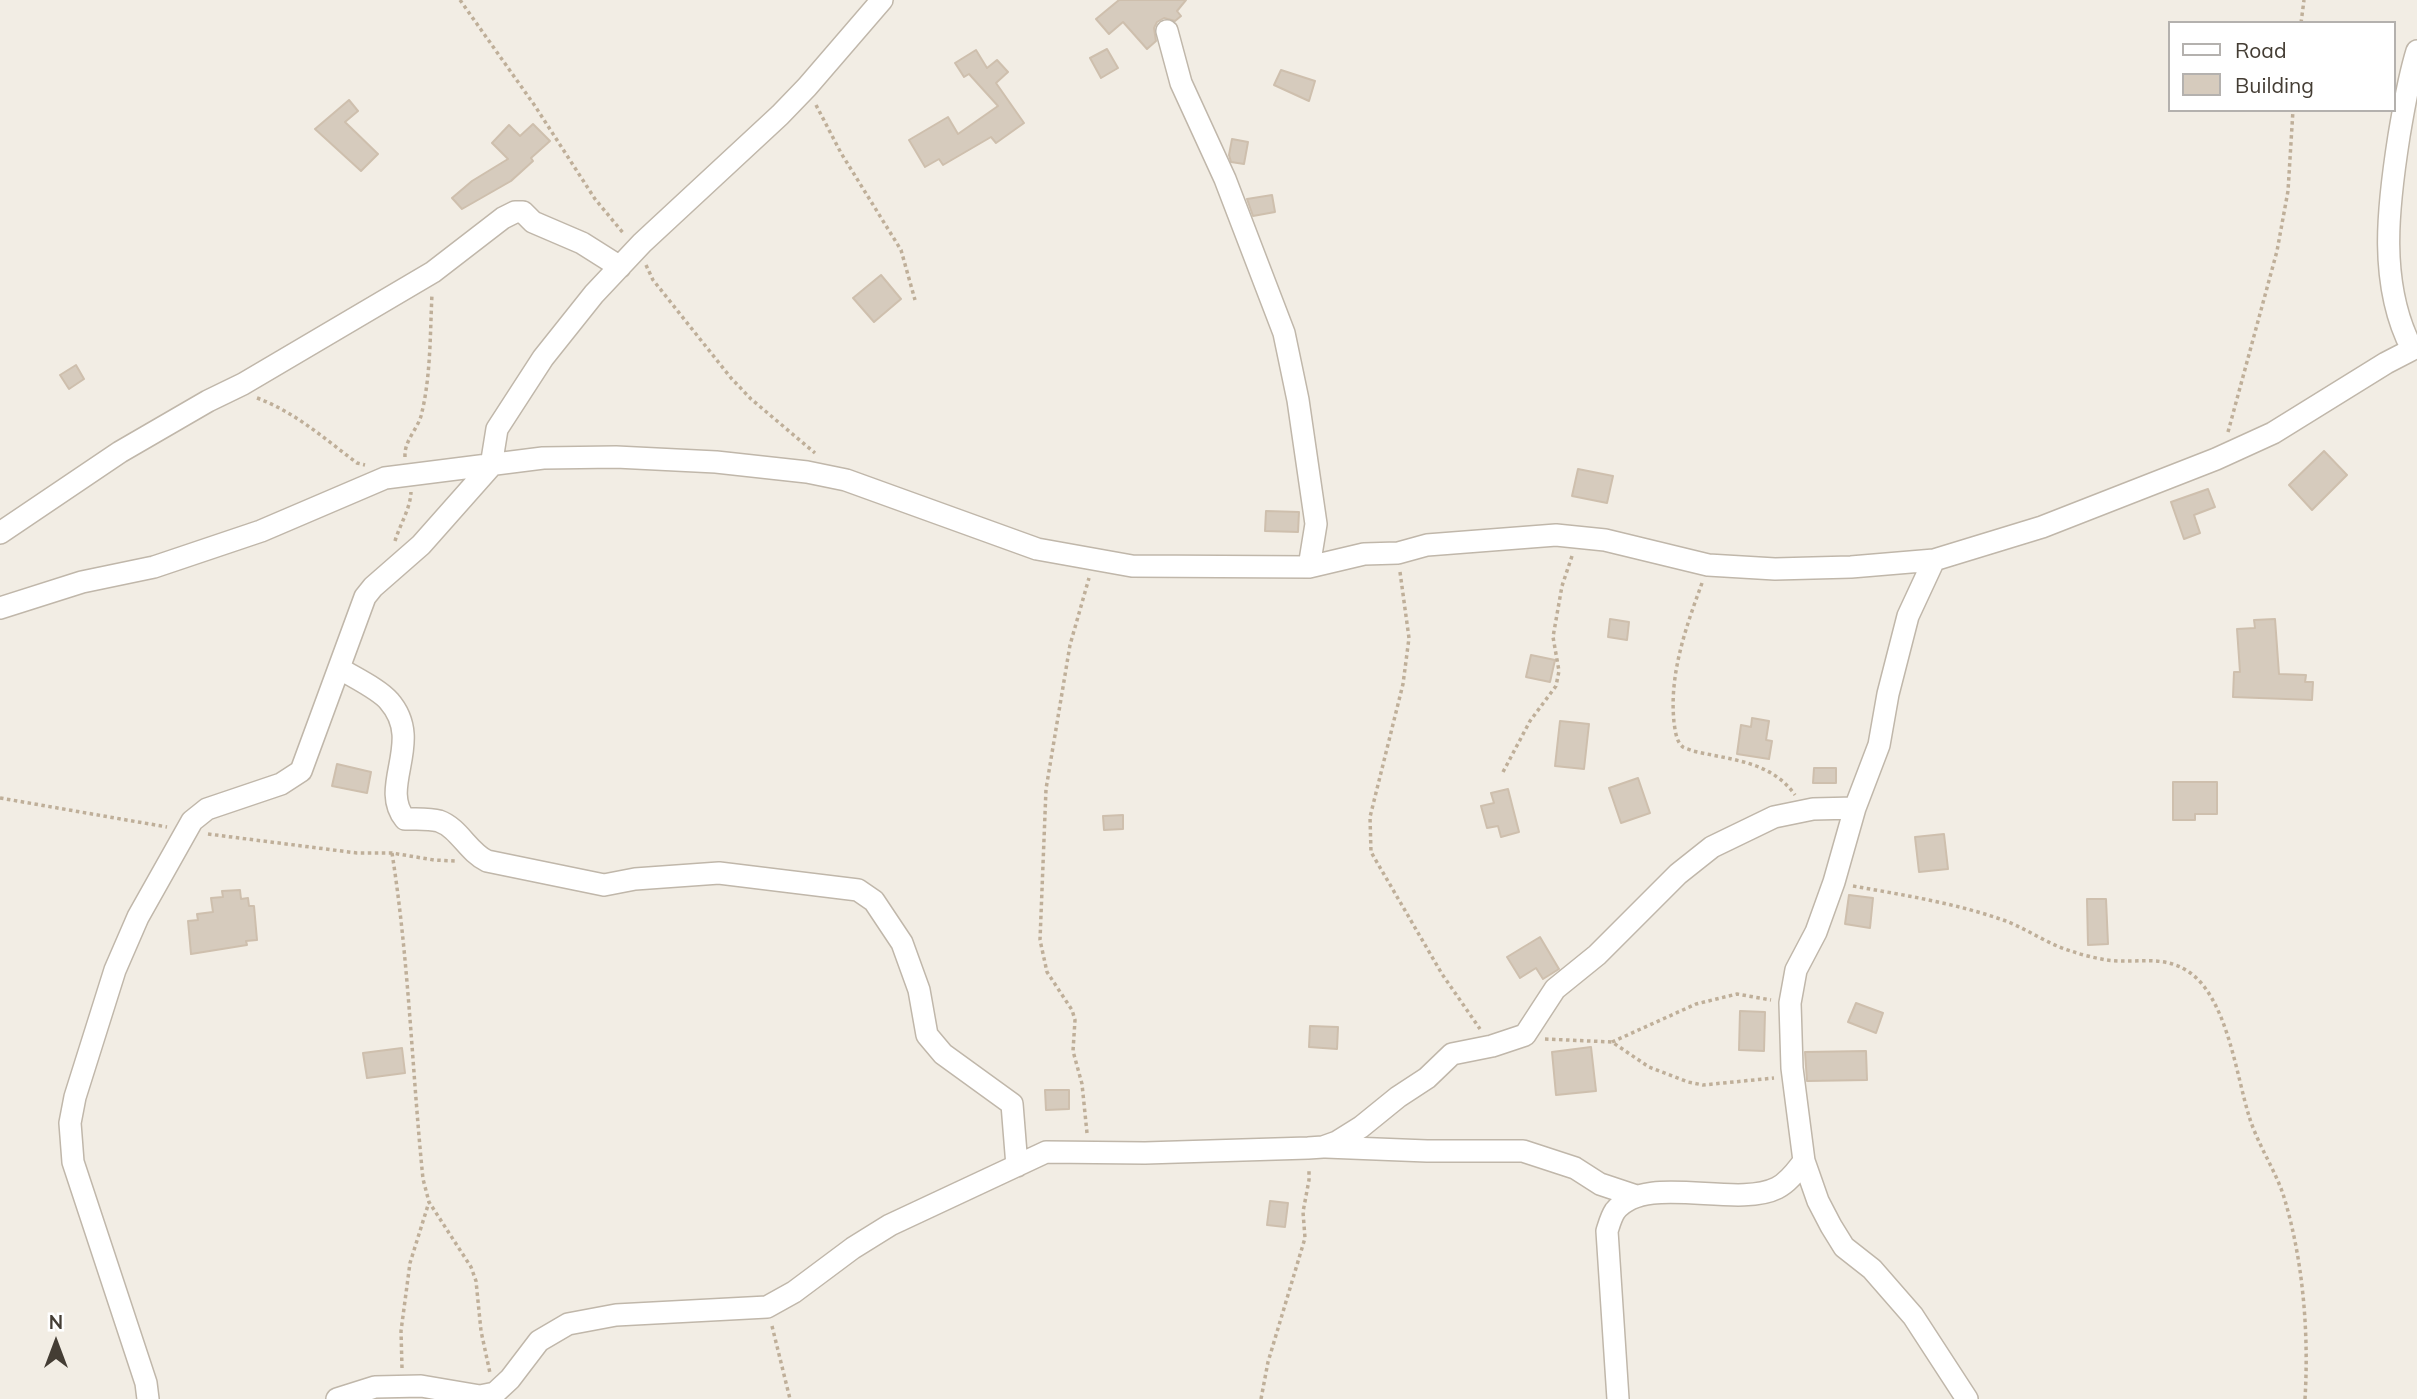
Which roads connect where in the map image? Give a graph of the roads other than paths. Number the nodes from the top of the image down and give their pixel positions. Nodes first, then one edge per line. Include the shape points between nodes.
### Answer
1 (883, 0) edge
2 (1167, 31) dead end
3 (2417, 51) edge
4 (620, 267) junction
5 (2414, 348) edge
6 (491, 466) junction
7 (0, 533) edge
8 (1934, 560) junction
9 (1309, 566) junction
10 (0, 608) edge
11 (339, 668) junction
12 (1855, 808) junction
13 (1316, 1147) junction
14 (1804, 1161) junction
15 (1017, 1166) junction
16 (1636, 1196) junction
17 (148, 1399) edge
18 (337, 1399) edge
19 (1618, 1399) edge
20 (1967, 1399) edge

1 - 4 street via 807,88
2 - 9 street via 1181,83 1225,178 1284,334 1316,524
3 - 5 street via 2407,81 2388,228 2393,294
4 - 6 street via 542,358 497,429
4 - 7 street via 582,243 533,222 523,212 515,212 433,272 121,452
5 - 8 street via 2273,433 2216,459 2042,527
6 - 9 street via 543,458 616,457 716,461 807,472 846,480 1037,550 1132,566
6 - 10 street via 385,478 261,531 190,555
6 - 11 street via 421,545 365,597
8 - 9 street via 1775,569 1708,565 1605,540 1556,535 1427,545
8 - 12 street via 1908,615 1879,745
11 - 15 street via 388,699 403,723 398,810 405,819 437,820 449,826 487,861 604,885 739,874 858,890 874,901 902,943 919,990 927,1035 943,1054 1012,1104
11 - 17 street via 301,771 281,784 207,809 192,821 138,917 75,1097 70,1123 73,1162
12 - 13 street via 1813,809 1774,817 1712,847 1555,989 1525,1035 1452,1054 1361,1127 1337,1142
12 - 14 street via 1834,883 1796,970 1790,1003 1792,1068
13 - 15 street via 1046,1152
13 - 16 street via 1523,1151
14 - 16 street via 1777,1188 1750,1194
14 - 20 street via 1818,1201 1844,1247 1898,1297
15 - 18 street via 890,1225 767,1307 616,1315 568,1324 539,1341 495,1393 480,1396 421,1386 375,1387
16 - 19 street via 1613,1213 1607,1231

